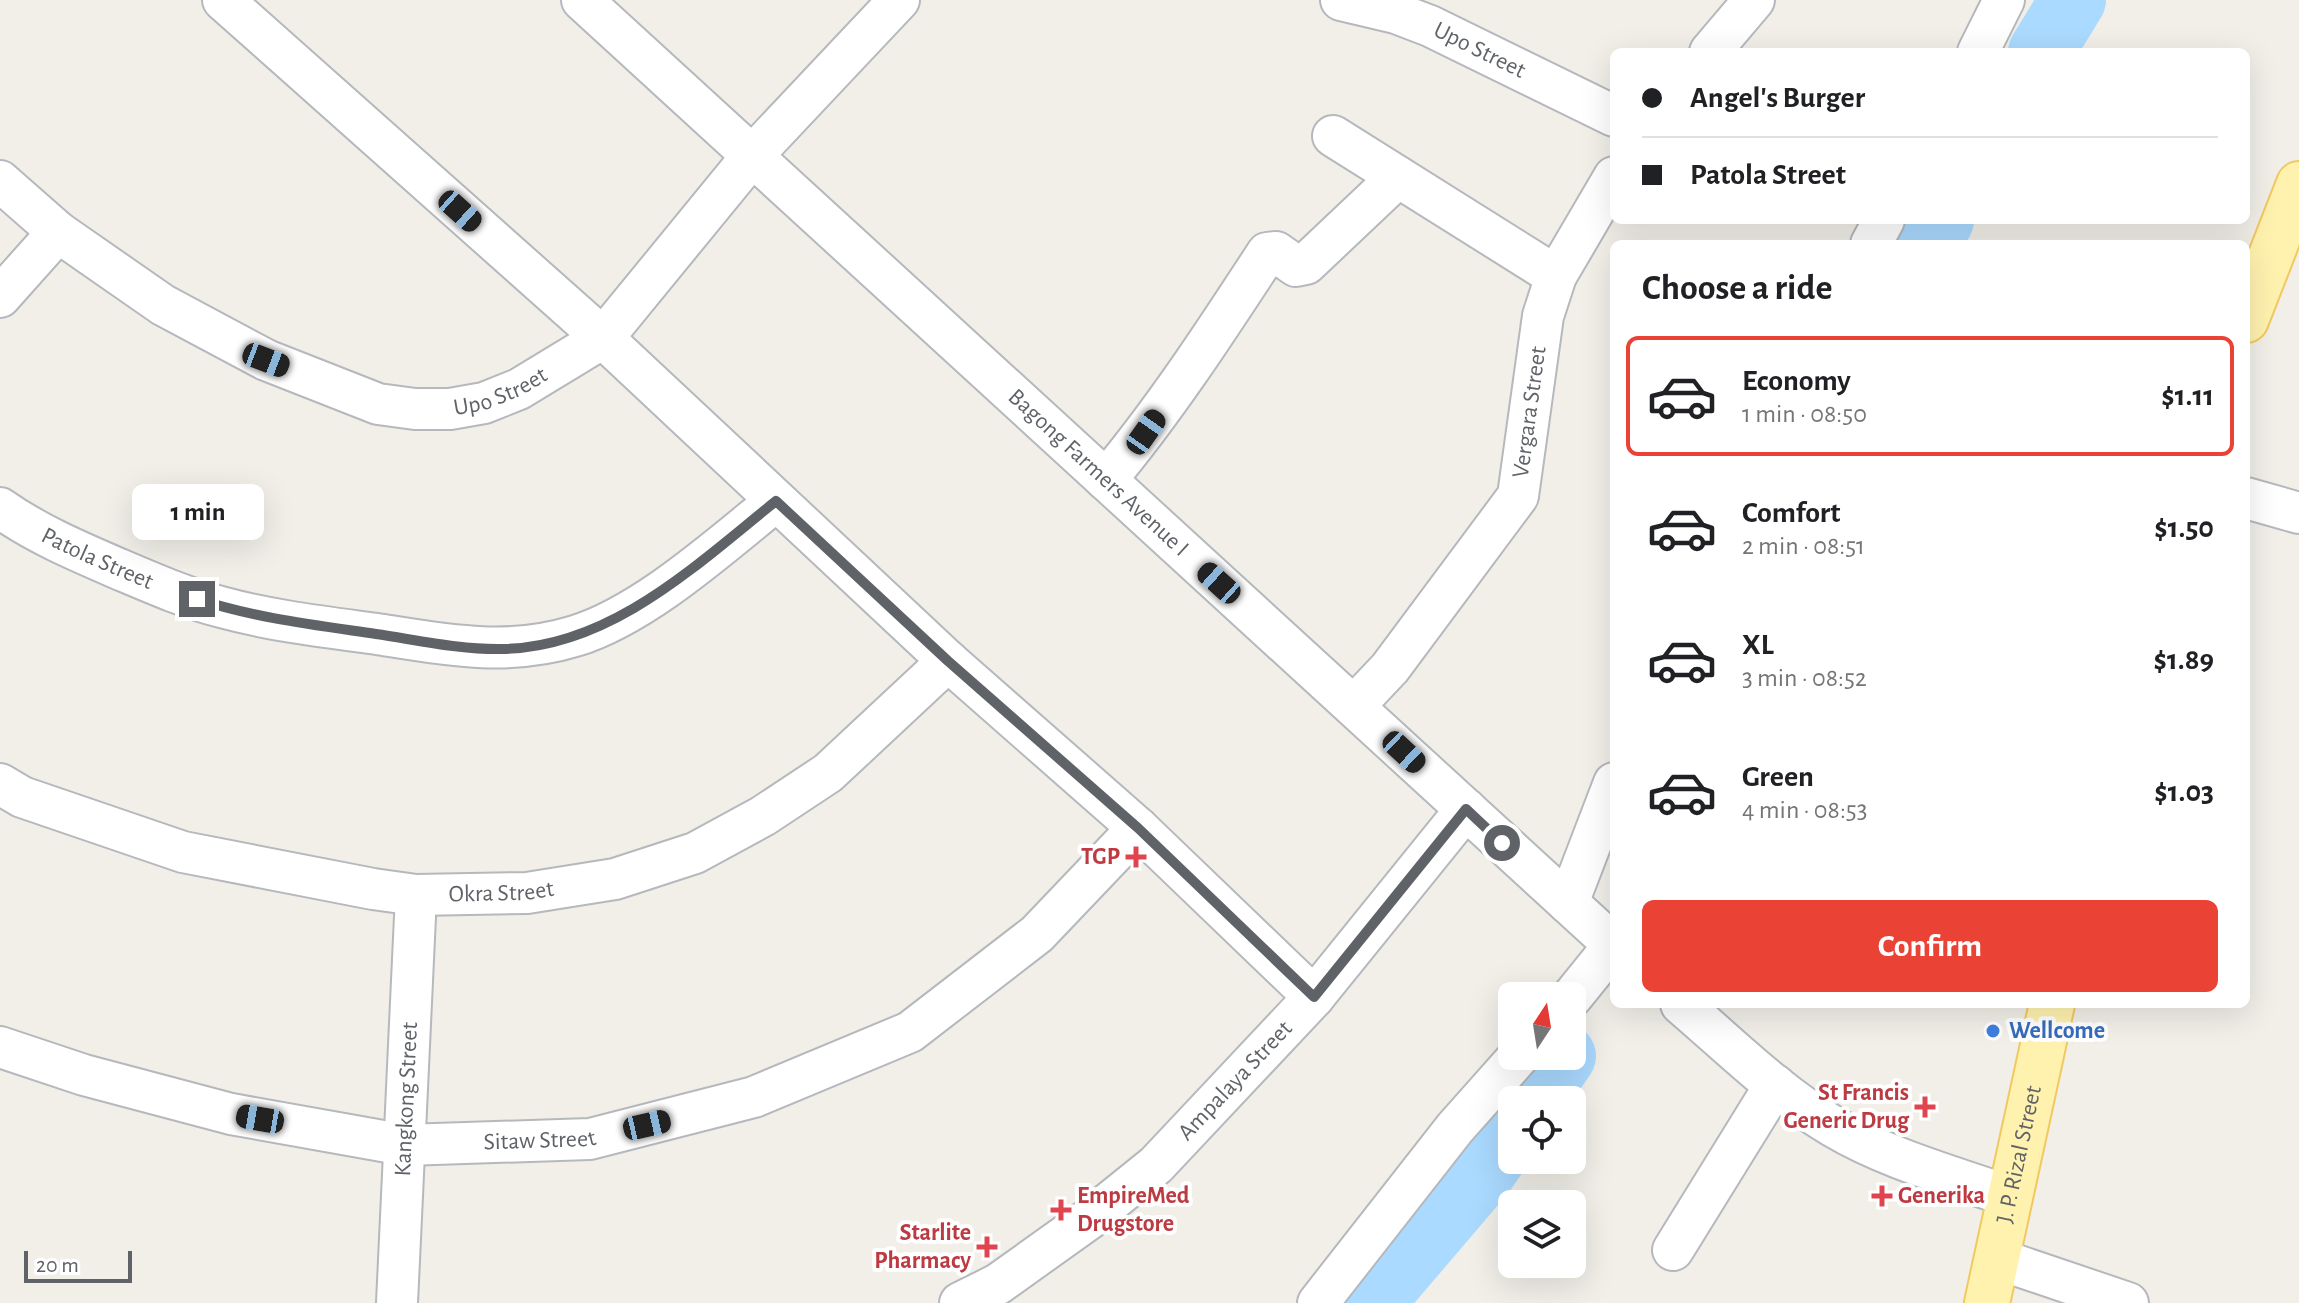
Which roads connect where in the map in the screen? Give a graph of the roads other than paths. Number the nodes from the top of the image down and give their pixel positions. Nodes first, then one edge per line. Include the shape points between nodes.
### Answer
1 (223, 0) edge
2 (582, 0) edge
3 (899, 0) edge
4 (1341, 0) edge
5 (1754, 0) edge
6 (2004, 0) edge
7 (1713, 48) edge
8 (1980, 48) edge
9 (1610, 114) edge
10 (1333, 136) dead end
11 (752, 156) junction
12 (1398, 177) junction
13 (0, 181) edge
14 (1610, 184) edge
15 (2299, 184) edge
16 (58, 232) junction
17 (1556, 276) junction
18 (0, 297) edge
19 (2250, 310) edge
20 (603, 338) junction
21 (1106, 480) junction
22 (2250, 499) edge
23 (776, 501) junction
24 (0, 508) edge
25 (2299, 513) edge
26 (948, 661) junction
27 (1355, 705) junction
28 (0, 784) edge
29 (1610, 793) edge
30 (1466, 809) junction
31 (1138, 828) junction
32 (416, 895) junction
33 (1568, 903) junction
34 (1610, 941) edge
35 (1610, 950) edge
36 (1584, 982) edge
37 (1314, 997) junction
38 (1686, 1008) edge
39 (2051, 1008) edge
40 (0, 1047) edge
41 (1507, 1070) edge
42 (1775, 1085) junction
43 (405, 1145) junction
44 (2011, 1197) junction
45 (1673, 1250) dead end
46 (1998, 1259) junction
47 (397, 1303) edge
48 (960, 1303) edge
49 (1318, 1303) edge
50 (1987, 1303) edge
51 (2128, 1303) edge

1 - 20 street
2 - 11 street, Bagong Farmers Avenue I
3 - 11 street, Upo Street
4 - 9 street, Upo Street via 1430,26
5 - 7 street
6 - 8 street
10 - 12 street
11 - 20 street, Upo Street
11 - 21 street, Bagong Farmers Avenue I
12 - 17 street
12 - 21 street via 1306,264 1293,265 1276,252 1267,253 1191,370
13 - 16 street, Upo Street
14 - 17 street, Vergara Street
15 - 19 main road
16 - 18 street
16 - 20 street, Upo Street via 214,334 378,404 450,409 484,403 519,389
17 - 27 street, Vergara Street via 1543,316 1518,496 1390,668
20 - 23 street
21 - 27 street, Bagong Farmers Avenue I
22 - 25 street
23 - 24 street, Patola Street via 680,577 612,621 578,636 503,649 426,642 221,607 58,542
23 - 26 street
26 - 31 street
26 - 32 street, Okra Street via 828,773 695,853 615,879 542,891
27 - 30 street, Bagong Farmers Avenue I
28 - 32 street, Okra Street via 22,797 183,852
29 - 33 street
30 - 33 street, Bagong Farmers Avenue I
30 - 37 street, Ampalaya Street
31 - 37 street
31 - 43 street, Sitaw Street via 1037,934 910,1032 754,1097 590,1139
32 - 43 street, Kangkong Street
33 - 34 street, Bagong Farmers Avenue I
35 - 36 street
37 - 48 street, Ampalaya Street via 1156,1165 998,1284
38 - 42 street
39 - 44 main road, J. P. Rizal Street
40 - 43 street, Sitaw Street via 231,1114
41 - 49 street
42 - 44 street via 1864,1142
42 - 45 street
43 - 47 street, Kangkong Street
44 - 46 main road, J. P. Rizal Street
46 - 50 main road, J. P. Rizal Street
46 - 51 street

